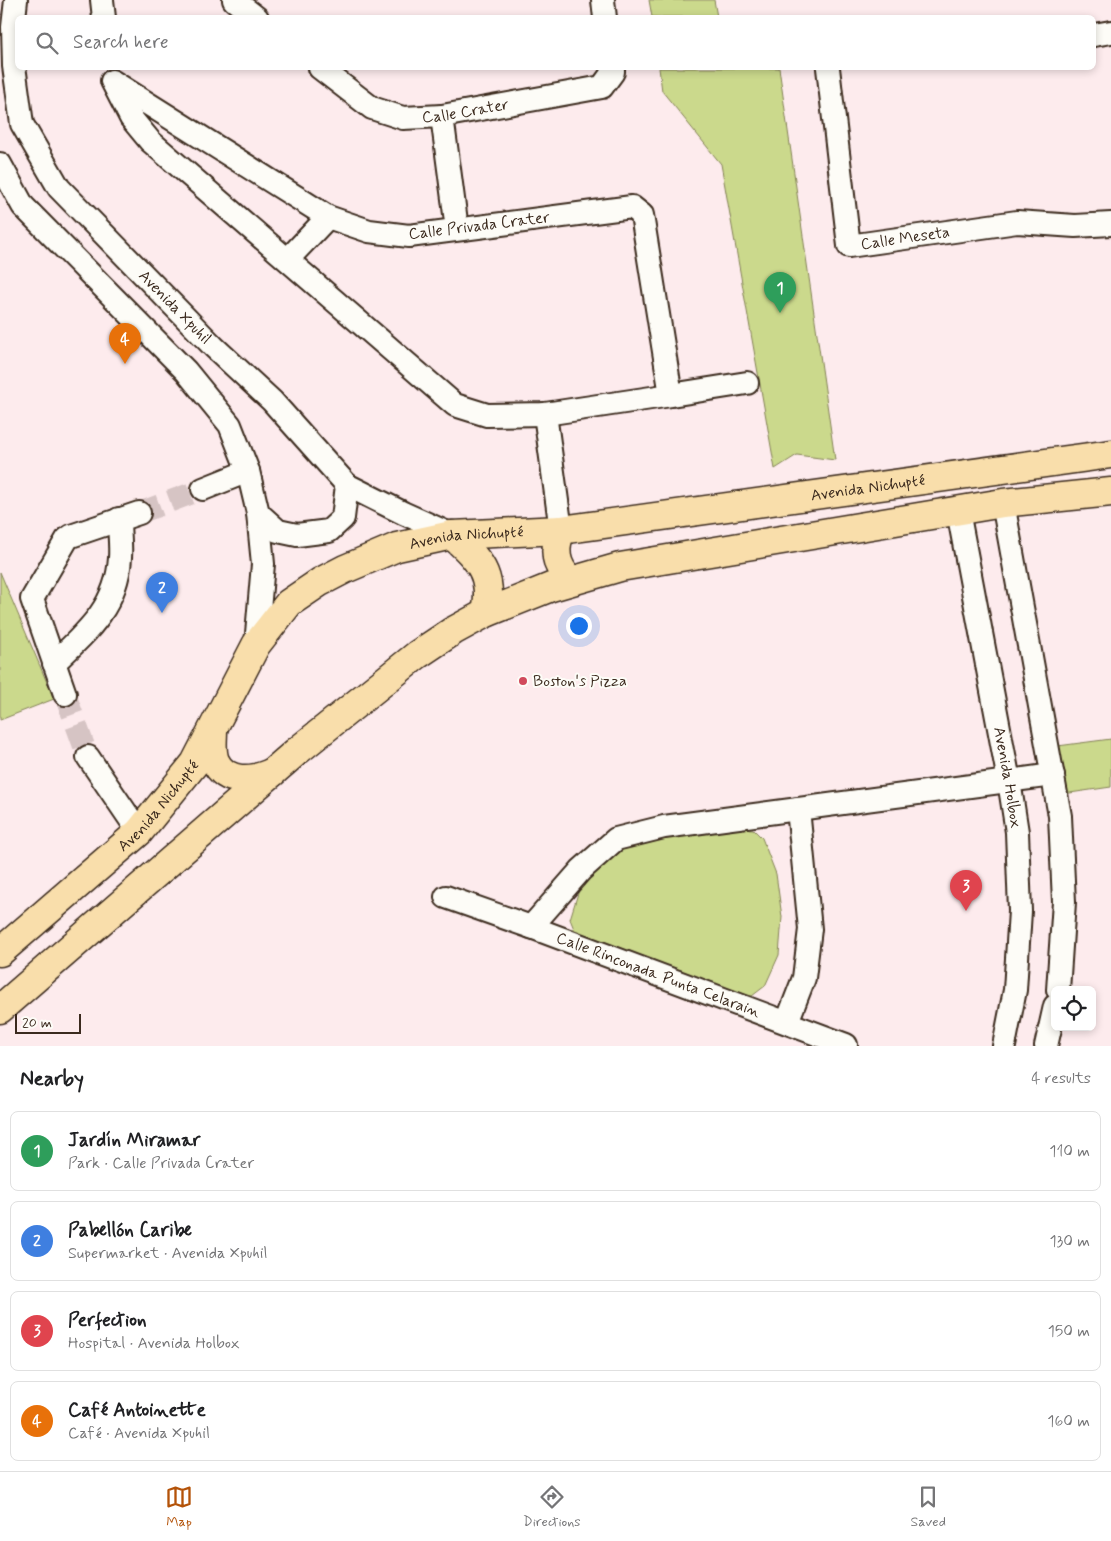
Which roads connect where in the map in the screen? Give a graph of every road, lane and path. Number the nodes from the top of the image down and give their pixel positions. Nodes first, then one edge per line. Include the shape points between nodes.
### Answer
1 (16, 0) edge
2 (102, 0) edge
3 (234, 0) edge
4 (603, 0) edge
5 (104, 15) edge
6 (253, 15) edge
7 (605, 15) edge
8 (1111, 32) edge
9 (1096, 35) edge
10 (323, 70) edge
11 (612, 70) edge
12 (828, 70) edge
13 (112, 74) edge
14 (442, 116) junction
15 (0, 164) edge
16 (328, 218) junction
17 (1111, 224) edge
18 (457, 229) junction
19 (288, 259) junction
20 (747, 383) dead end
21 (671, 395) junction
22 (545, 414) junction
23 (1111, 454) edge
24 (248, 471) junction
25 (347, 485) junction
26 (203, 489) tunnel mouth
27 (1111, 492) edge
28 (1003, 503) junction
29 (958, 511) junction
30 (258, 513) junction
31 (562, 530) junction
32 (452, 535) junction
33 (570, 580) junction
34 (486, 613) junction
35 (256, 645) junction
36 (54, 663) junction
37 (65, 694) tunnel mouth
38 (213, 730) junction
39 (88, 756) tunnel mouth
40 (274, 771) junction
41 (1053, 775) junction
42 (1010, 781) junction
43 (798, 809) junction
44 (139, 832) junction
45 (446, 898) dead end
46 (531, 926) junction
47 (0, 952) edge
48 (1058, 986) edge
49 (0, 1009) edge
50 (787, 1022) junction
51 (1051, 1024) edge
52 (846, 1045) dead end
53 (1004, 1046) edge
54 (1046, 1046) edge

1 - 25 street, Avenida Xpuhil via 14,66 22,124 59,188 214,347 272,401
2 - 5 street
3 - 6 street
4 - 7 street
8 - 9 street
10 - 14 street, Calle Crater via 372,108 403,118
11 - 14 street, Calle Crater via 602,87
12 - 17 street, Calle Meseta via 849,246 1018,222 1075,226
13 - 16 street, Calle Privada Crater
13 - 19 street, Calle Privada Crater via 131,118 150,141
14 - 18 street
15 - 24 street via 22,206 186,371 230,425
16 - 18 street, Calle Privada Crater via 369,231 409,236
16 - 19 street
18 - 21 street, Calle Privada Crater via 632,207 642,215
19 - 22 street, Calle Privada Crater via 455,405 487,415
20 - 21 street, Calle Privada Crater
21 - 22 street, Calle Privada Crater
22 - 31 street
23 - 31 main road, Avenida Nichupté
24 - 26 street
24 - 30 street
25 - 30 street via 343,518 329,531 297,535 278,531
25 - 32 street, Avenida Xpuhil
27 - 28 main road
28 - 29 main road
28 - 41 street
29 - 33 main road via 620,567
29 - 42 street, Avenida Holbox
30 - 35 street via 263,564
31 - 32 main road, Avenida Nichupté
31 - 33 main road via 556,544 557,560
32 - 34 main road via 478,561 484,573 489,599
32 - 35 main road, Avenida Nichupté via 397,547 320,582 290,603
33 - 34 main road
34 - 40 main road via 417,655
35 - 38 main road, Avenida Nichupté
36 - 36 street via 92,627 105,608 116,584 129,516 67,538 32,598
36 - 37 street
38 - 40 main road via 212,752 226,774 246,779
38 - 44 main road, Avenida Nichupté via 195,763
39 - 44 street
40 - 49 main road
41 - 42 street, Calle Rinconada Punta Celarain
41 - 48 street via 1060,816 1064,902
42 - 43 street, Calle Rinconada Punta Celarain
42 - 53 street, Avenida Holbox via 1017,832 1020,911 1015,990
43 - 46 street, Calle Rinconada Punta Celarain via 664,827 616,840 581,870
43 - 50 street via 810,929 804,978
44 - 47 main road, Avenida Nichupté
45 - 46 street, Calle Rinconada Punta Celarain
46 - 50 street, Calle Rinconada Punta Celarain
50 - 52 street, Calle Rinconada Punta Celarain
51 - 54 street

